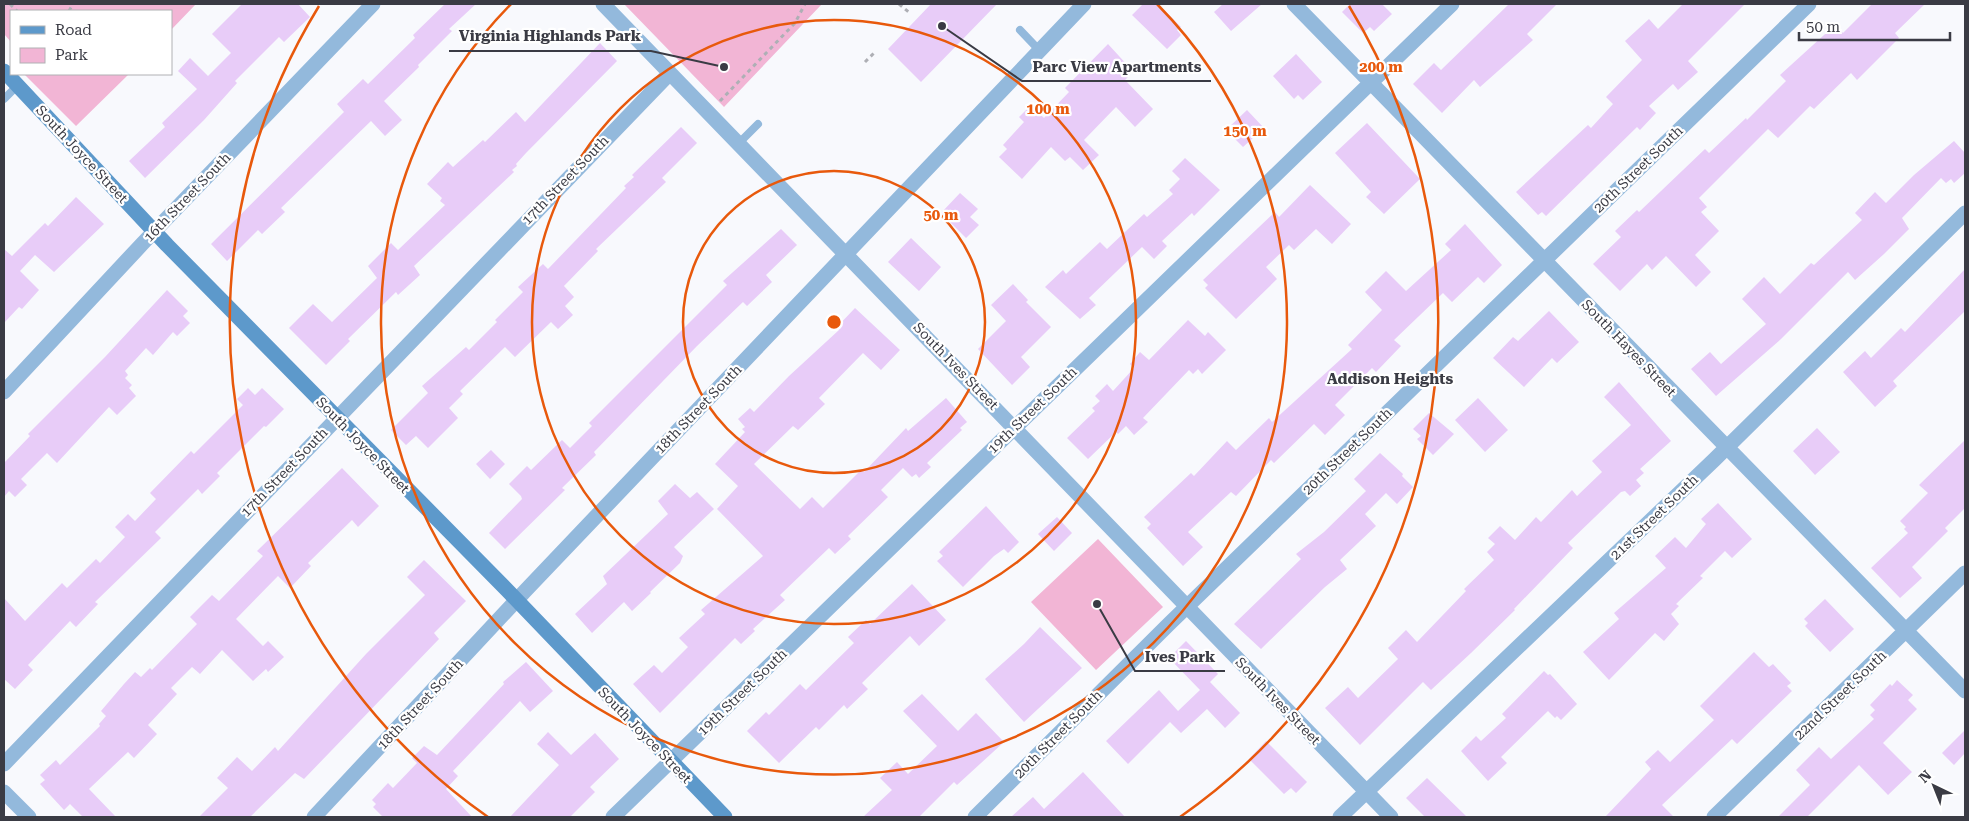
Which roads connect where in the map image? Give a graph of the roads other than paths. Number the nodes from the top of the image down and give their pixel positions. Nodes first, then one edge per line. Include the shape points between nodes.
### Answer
1 (373, 4) edge
2 (602, 4) edge
3 (1084, 4) edge
4 (1294, 4) edge
5 (1452, 4) edge
6 (1809, 4) edge
7 (1020, 30) dead end
8 (1040, 51) junction
9 (4, 71) edge
10 (670, 73) junction
11 (1371, 82) junction
12 (18, 85) junction
13 (4, 99) edge
14 (758, 124) dead end
15 (739, 144) junction
16 (1965, 213) edge
17 (155, 231) junction
18 (846, 253) junction
19 (1544, 260) junction
20 (4, 392) edge
21 (336, 418) junction
22 (1015, 428) junction
23 (1727, 448) junction
24 (1965, 572) edge
25 (517, 600) junction
26 (1188, 607) junction
27 (1906, 630) junction
28 (1965, 691) edge
29 (670, 762) junction
30 (4, 764) edge
31 (4, 792) edge
32 (1365, 792) junction
33 (29, 817) edge
34 (314, 817) edge
35 (612, 817) edge
36 (725, 817) edge
37 (975, 817) edge
38 (1340, 817) edge
39 (1391, 817) edge
40 (1714, 817) edge

1 - 17 street, 16th Street South
2 - 10 street, South Ives Street
3 - 8 street, 18th Street South
4 - 11 street, South Hayes Street
5 - 11 street, 19th Street South
6 - 19 street, 20th Street South
7 - 8 lane
8 - 18 street, 18th Street South
9 - 12 street, South Joyce Street
10 - 15 street, South Ives Street
10 - 21 street, 17th Street South
11 - 19 street, South Hayes Street
11 - 22 street, 19th Street South
12 - 13 lane
12 - 17 street, South Joyce Street
14 - 15 lane
15 - 18 street, South Ives Street
16 - 23 street, 21st Street South
17 - 20 street, 16th Street South
17 - 21 street, South Joyce Street
18 - 22 street, South Ives Street
18 - 25 street, 18th Street South
19 - 23 street, South Hayes Street
19 - 26 street, 20th Street South
21 - 25 street, South Joyce Street
21 - 30 street, 17th Street South
22 - 26 street, South Ives Street
22 - 29 street, 19th Street South
23 - 27 street, South Hayes Street
23 - 32 street, 21st Street South
24 - 27 street, 22nd Street South
25 - 29 street, South Joyce Street
25 - 34 street, 18th Street South
26 - 32 street, South Ives Street
26 - 37 street, 20th Street South
27 - 28 street, South Hayes Street
27 - 40 street, 22nd Street South
29 - 35 street, 19th Street South
29 - 36 street, South Joyce Street
31 - 33 street
32 - 38 street, 21st Street South
32 - 39 street, South Ives Street

